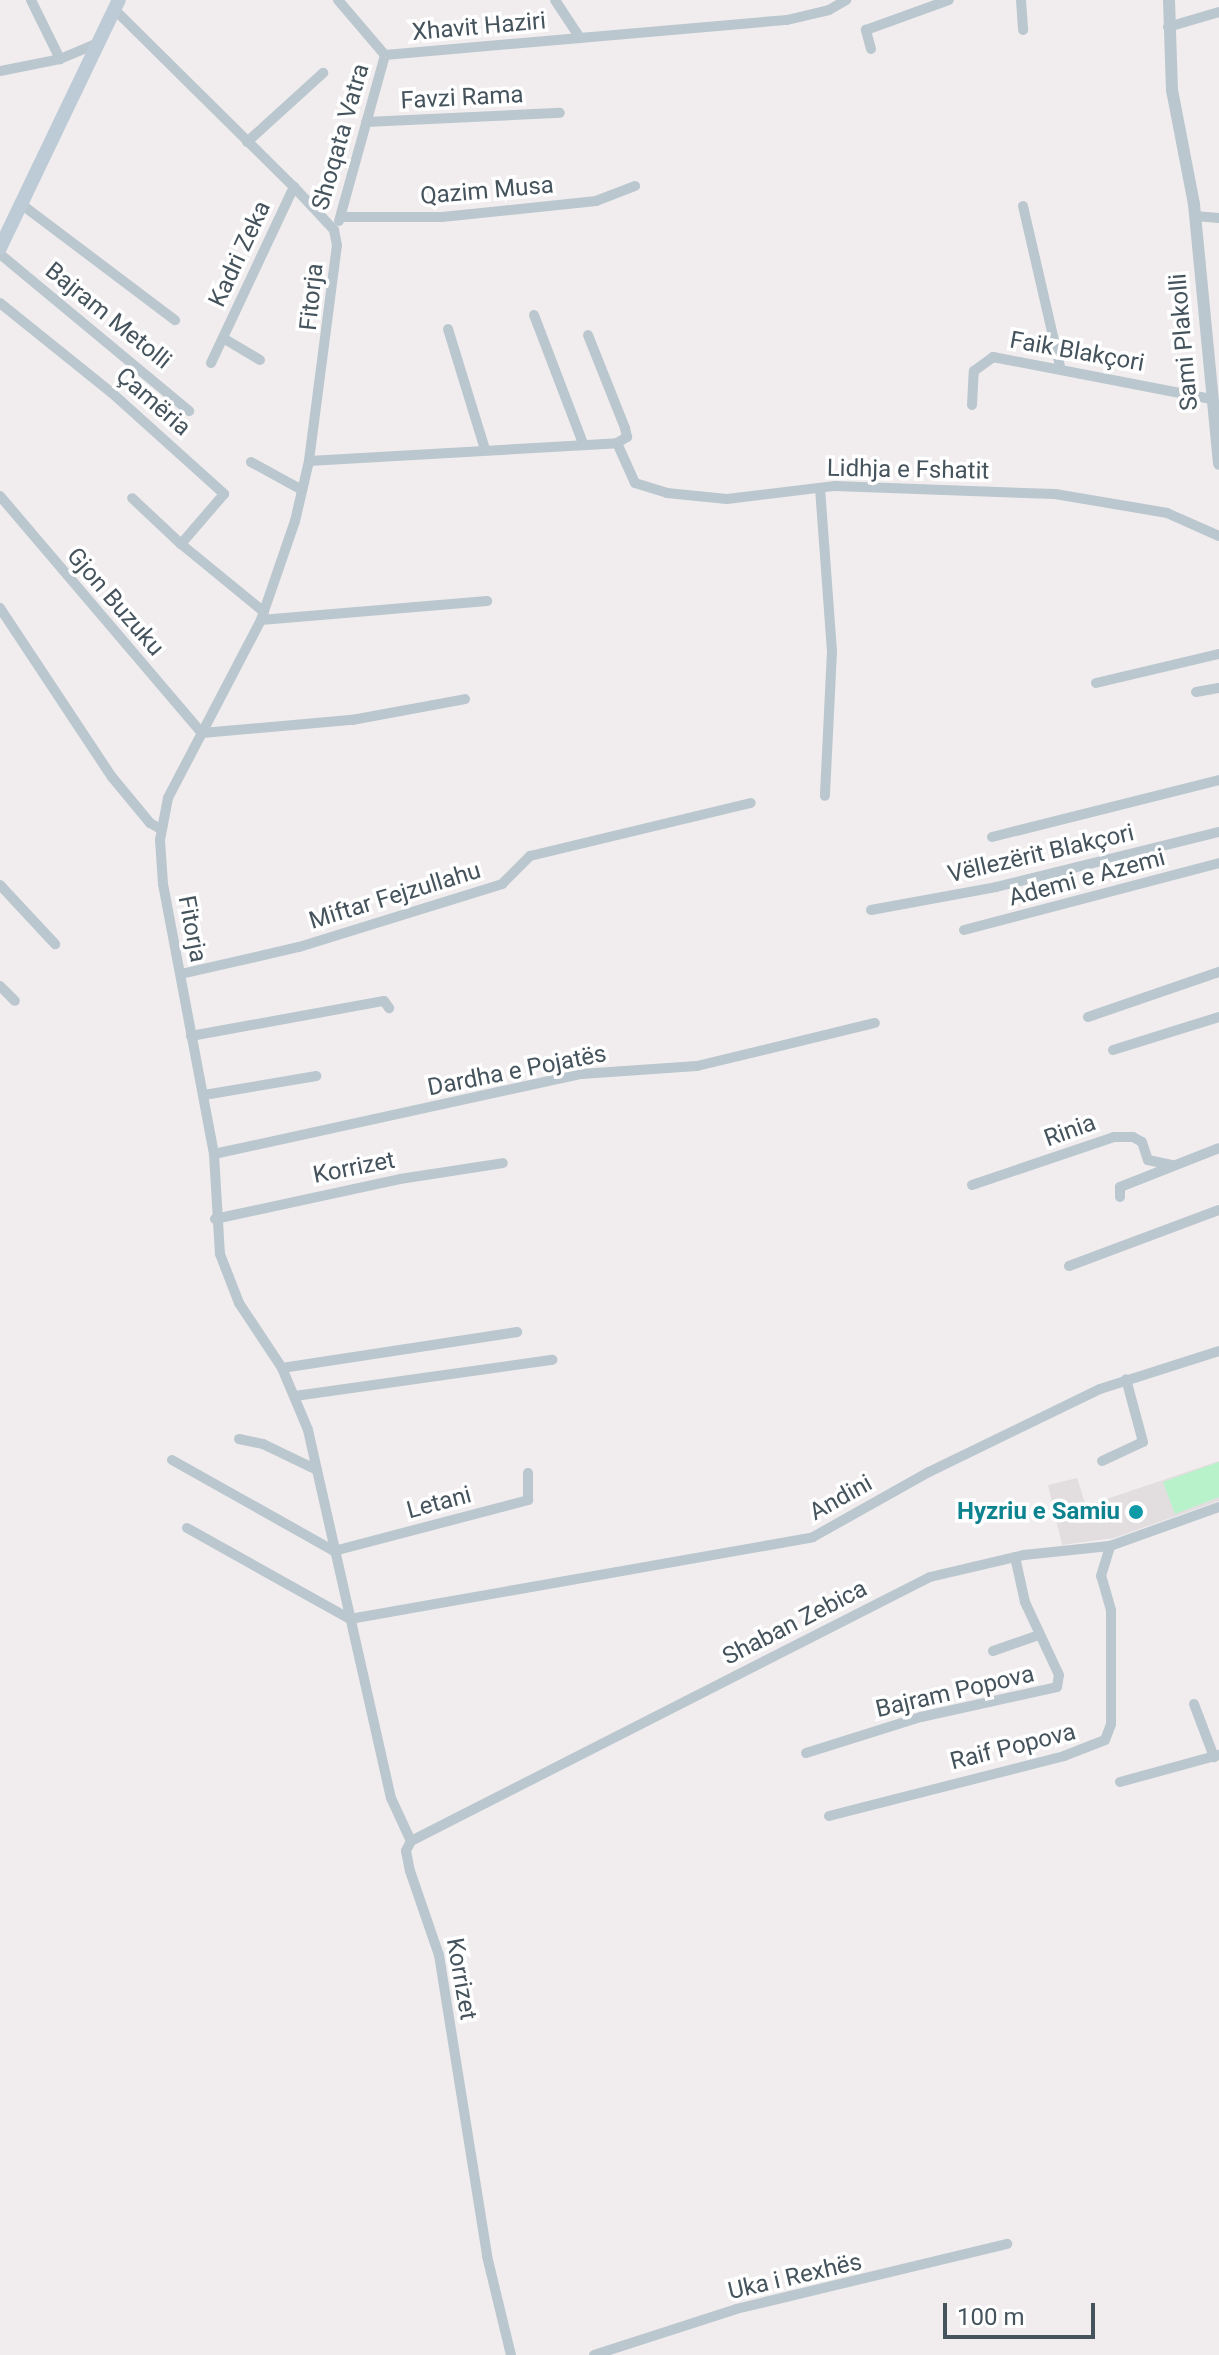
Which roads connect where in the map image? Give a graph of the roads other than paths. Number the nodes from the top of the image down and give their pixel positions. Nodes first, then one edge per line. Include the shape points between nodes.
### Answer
1 (31, 0) edge
2 (338, 0) edge
3 (555, 0) edge
4 (846, 0) edge
5 (949, 0) edge
6 (1021, 0) edge
7 (1169, 0) edge
8 (117, 5) edge
9 (1219, 12) edge
10 (1168, 27) junction
11 (1023, 30) dead end
12 (580, 38) junction
13 (98, 43) junction
14 (871, 49) dead end
15 (385, 55) junction
16 (60, 59) junction
17 (0, 71) edge
18 (323, 73) dead end
19 (560, 113) dead end
20 (366, 122) junction
21 (247, 142) junction
22 (635, 186) dead end
23 (294, 187) junction
24 (21, 204) junction
25 (1023, 206) dead end
26 (1195, 216) junction
27 (341, 217) junction
28 (1219, 218) edge
29 (334, 230) junction
30 (0, 251) edge
31 (0, 303) edge
32 (534, 315) dead end
33 (175, 320) dead end
34 (448, 329) dead end
35 (588, 335) dead end
36 (223, 338) junction
37 (260, 360) dead end
38 (211, 363) dead end
39 (1060, 366) junction
40 (1211, 399) junction
41 (972, 405) dead end
42 (189, 411) dead end
43 (583, 443) junction
44 (617, 443) junction
45 (485, 449) junction
46 (309, 461) junction
47 (251, 462) dead end
48 (1219, 464) edge
49 (820, 488) junction
50 (302, 490) junction
51 (0, 496) edge
52 (132, 498) dead end
53 (1219, 536) edge
54 (181, 544) junction
55 (487, 601) dead end
56 (0, 608) edge
57 (262, 616) junction
58 (1219, 654) edge
59 (1096, 683) dead end
60 (1219, 688) edge
61 (1196, 692) dead end
62 (465, 699) dead end
63 (202, 733) junction
64 (1219, 780) edge
65 (825, 796) dead end
66 (751, 803) dead end
67 (161, 829) junction
68 (1219, 832) edge
69 (992, 837) dead end
70 (1219, 863) edge
71 (0, 885) edge
72 (871, 910) dead end
73 (964, 930) dead end
74 (55, 944) dead end
75 (1219, 972) edge
76 (181, 974) junction
77 (0, 986) edge
78 (15, 1001) dead end
79 (389, 1008) dead end
80 (1088, 1017) dead end
81 (1219, 1017) edge
82 (875, 1023) dead end
83 (191, 1036) junction
84 (1113, 1050) dead end
85 (316, 1076) dead end
86 (204, 1095) junction
87 (1219, 1148) edge
88 (214, 1154) junction
89 (503, 1163) dead end
90 (1171, 1165) junction
91 (972, 1185) dead end
92 (1120, 1197) dead end
93 (1219, 1210) edge
94 (215, 1219) junction
95 (1069, 1266) dead end
96 (517, 1332) dead end
97 (1219, 1351) edge
98 (552, 1360) dead end
99 (282, 1368) junction
100 (1126, 1379) junction
101 (295, 1396) junction
102 (239, 1439) dead end
103 (172, 1460) dead end
104 (1102, 1461) dead end
105 (317, 1470) junction
106 (528, 1473) dead end
107 (1219, 1507) edge
108 (187, 1528) dead end
109 (1110, 1546) junction
110 (334, 1551) junction
111 (1015, 1557) junction
112 (350, 1619) junction
113 (1039, 1635) junction
114 (993, 1651) dead end
115 (1194, 1704) dead end
116 (806, 1753) dead end
117 (1216, 1756) edge
118 (1120, 1782) dead end
119 (829, 1816) dead end
120 (411, 1841) junction
121 (1007, 2244) dead end
122 (511, 2355) edge
123 (594, 2355) edge

1 - 16 street
2 - 15 street
3 - 12 street, Xhavit Haziri
4 - 12 street via 829,10 787,20
5 - 14 street via 866,30
6 - 11 street
7 - 10 street, Sami Plakolli
8 - 13 main road, Bajram Metolli
8 - 21 street, Fitorja
9 - 10 street
10 - 26 street, Sami Plakolli via 1172,90
12 - 15 street, Xhavit Haziri
13 - 16 street
13 - 24 main road, Bajram Metolli
15 - 20 street, Shoqata Vatra
16 - 17 street
18 - 21 street
19 - 20 street, Favzi Rama
20 - 27 street, Shoqata Vatra
21 - 23 street, Fitorja
22 - 27 street, Qazim Musa via 596,201 442,217
23 - 29 street, Fitorja
23 - 36 street, Kadri Zeka
24 - 30 main road, Bajram Metolli
24 - 33 street, Bajram Metolli
25 - 39 street
26 - 28 street
26 - 40 street, Sami Plakolli
27 - 29 street, Shoqata Vatra
29 - 46 street, Fitorja via 329,328
30 - 42 street, Bajram Metolli
31 - 54 street, Çamëria via 222,489 224,494
32 - 43 street
34 - 45 street
35 - 44 street, Lidhja e Fshatit via 624,423 627,437
36 - 37 street, Kadri Zeka
36 - 38 street, Kadri Zeka
39 - 40 street, Faik Blakçori
39 - 41 street, Faik Blakçori via 984,359 974,371
40 - 48 street, Sami Plakolli
43 - 44 street
43 - 45 street
44 - 49 street, Lidhja e Fshatit via 635,483 667,493 727,499
45 - 46 street via 369,461
46 - 50 street, Fitorja
47 - 50 street
49 - 53 street, Lidhja e Fshatit via 1055,494 1167,513
49 - 65 street via 832,651
50 - 57 street, Fitorja
51 - 63 street, Gjon Buzuku
52 - 54 street
54 - 57 street
55 - 57 street
56 - 67 street via 112,777
57 - 63 street, Fitorja
58 - 59 street
60 - 61 street
62 - 63 street via 352,720
63 - 67 street, Fitorja via 168,798
64 - 69 street
66 - 76 street, Miftar Fejzullahu via 530,856 502,884 299,947
67 - 76 street, Fitorja via 163,884
68 - 72 street, Vëllezërit Blakçori via 996,887
70 - 73 street, Ademi e Azemi
71 - 74 street
75 - 80 street
76 - 83 street, Fitorja
77 - 78 street
79 - 83 street via 384,1001
81 - 84 street
82 - 88 street, Dardha e Pojatës via 697,1066 581,1074
83 - 86 street, Fitorja
85 - 86 street
86 - 88 street, Fitorja
87 - 90 street
88 - 94 street, Korrizet
89 - 94 street, Korrizet
90 - 91 street, Rinia via 1148,1160 1142,1142 1133,1137 1114,1137
90 - 92 street via 1120,1187
93 - 95 street
94 - 99 street, Korrizet via 220,1254 235,1295
96 - 99 street
97 - 100 street, Andini
98 - 101 street
99 - 101 street, Korrizet
100 - 104 street via 1143,1442
100 - 112 street, Andini via 994,1439 813,1537
101 - 105 street, Korrizet
102 - 105 street via 263,1444
103 - 110 street
105 - 110 street, Korrizet
106 - 110 street, Letani via 528,1500
107 - 109 street, Shaban Zebica
108 - 112 street
109 - 111 street, Shaban Zebica
109 - 119 street, Raif Popova via 1101,1576 1111,1610 1111,1724 1105,1740 1064,1756
110 - 112 street, Korrizet
111 - 113 street, Bajram Popova via 1020,1588
111 - 120 street, Shaban Zebica via 964,1567 905,1588
112 - 120 street, Korrizet via 391,1798
113 - 114 street, Bajram Popova
113 - 116 street, Bajram Popova via 1059,1675 1057,1687 921,1717
115 - 117 street
117 - 118 street
120 - 122 street, Korrizet via 406,1851 439,1955 487,2256
121 - 123 street, Uka i Rexhës via 736,2309

